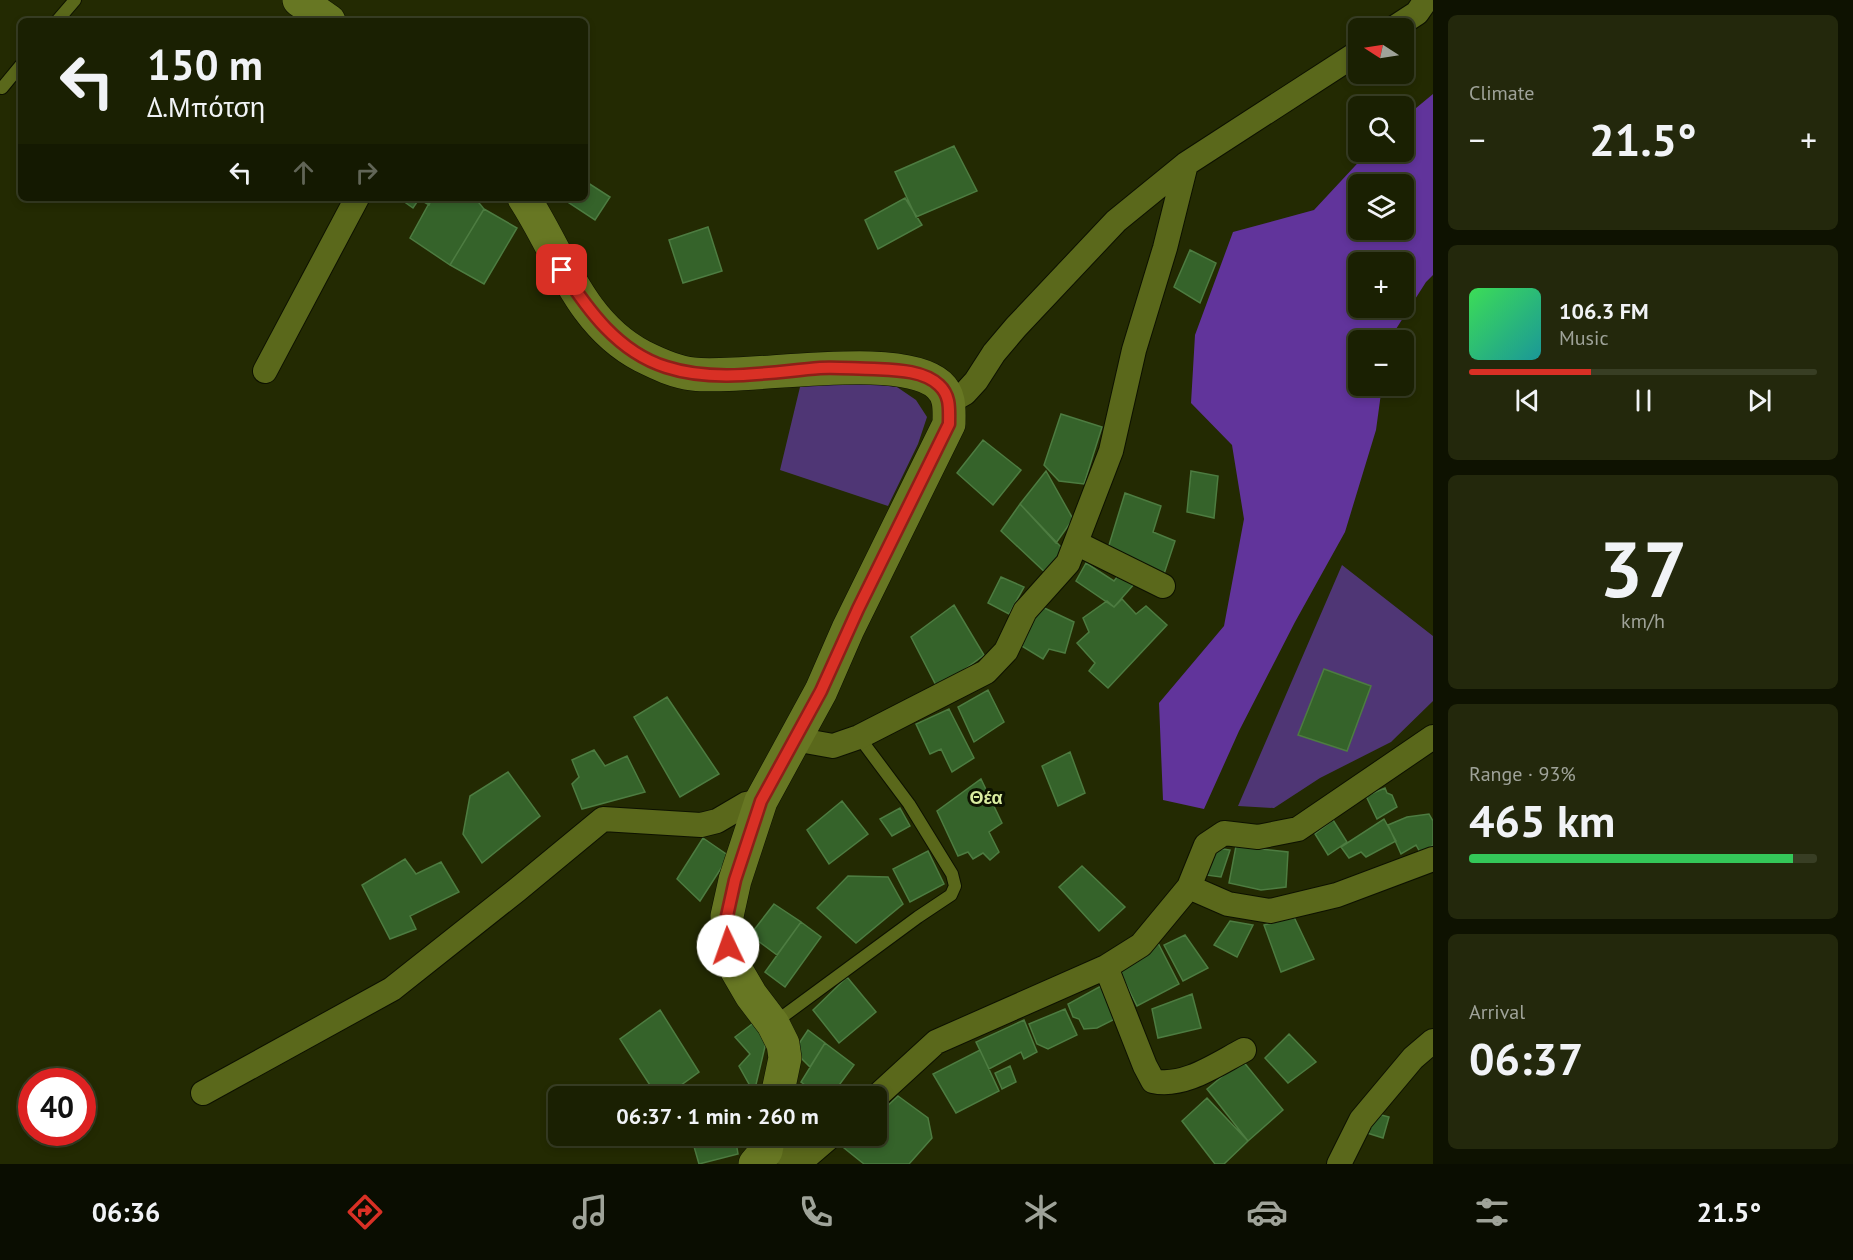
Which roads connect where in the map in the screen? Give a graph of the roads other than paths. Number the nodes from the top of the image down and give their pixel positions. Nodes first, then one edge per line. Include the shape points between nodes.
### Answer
1 (75, 0) edge
2 (299, 0) edge
3 (1426, 0) edge
4 (60, 18) edge
5 (325, 18) edge
6 (1409, 18) edge
7 (1348, 59) edge
8 (18, 68) edge
9 (2, 88) dead end
10 (1186, 164) junction
11 (355, 201) edge
12 (526, 201) edge
13 (265, 371) dead end
14 (950, 402) junction
15 (1076, 543) junction
16 (1163, 586) dead end
17 (860, 737) junction
18 (1433, 737) edge
19 (794, 739) junction
20 (761, 801) junction
21 (1431, 862) edge
22 (1189, 887) junction
23 (1106, 967) junction
24 (773, 1024) junction
25 (1433, 1041) edge
26 (1244, 1050) dead end
27 (779, 1086) edge
28 (887, 1087) edge
29 (203, 1093) dead end
30 (819, 1146) edge
31 (763, 1150) edge
32 (1339, 1164) edge

1 - 4 lane
2 - 5 street
3 - 6 street
7 - 10 street
8 - 9 lane
10 - 14 street via 1116,221 994,353 965,393
10 - 15 street via 1134,350 1111,451
11 - 13 street
12 - 14 street via 584,304 612,334 664,367 701,374 823,368 901,370 924,376 940,386
14 - 19 street via 949,424 821,691
15 - 16 street
15 - 17 street via 1068,563 1024,611 1006,651 986,672
17 - 19 street via 833,746
17 - 24 lane via 909,804 952,874 955,886 951,895
18 - 22 street via 1298,829 1258,837 1224,833 1206,845
19 - 20 street
20 - 24 street via 735,880 727,916 728,946 737,971
20 - 29 street via 701,825 603,819 392,989
21 - 22 street via 1337,895 1270,911 1228,904
22 - 23 street via 1141,945
23 - 26 street via 1153,1081 1186,1079
23 - 28 street via 936,1042
24 - 27 street via 785,1058
25 - 32 street via 1413,1058 1361,1120
30 - 31 street via 810,1154

